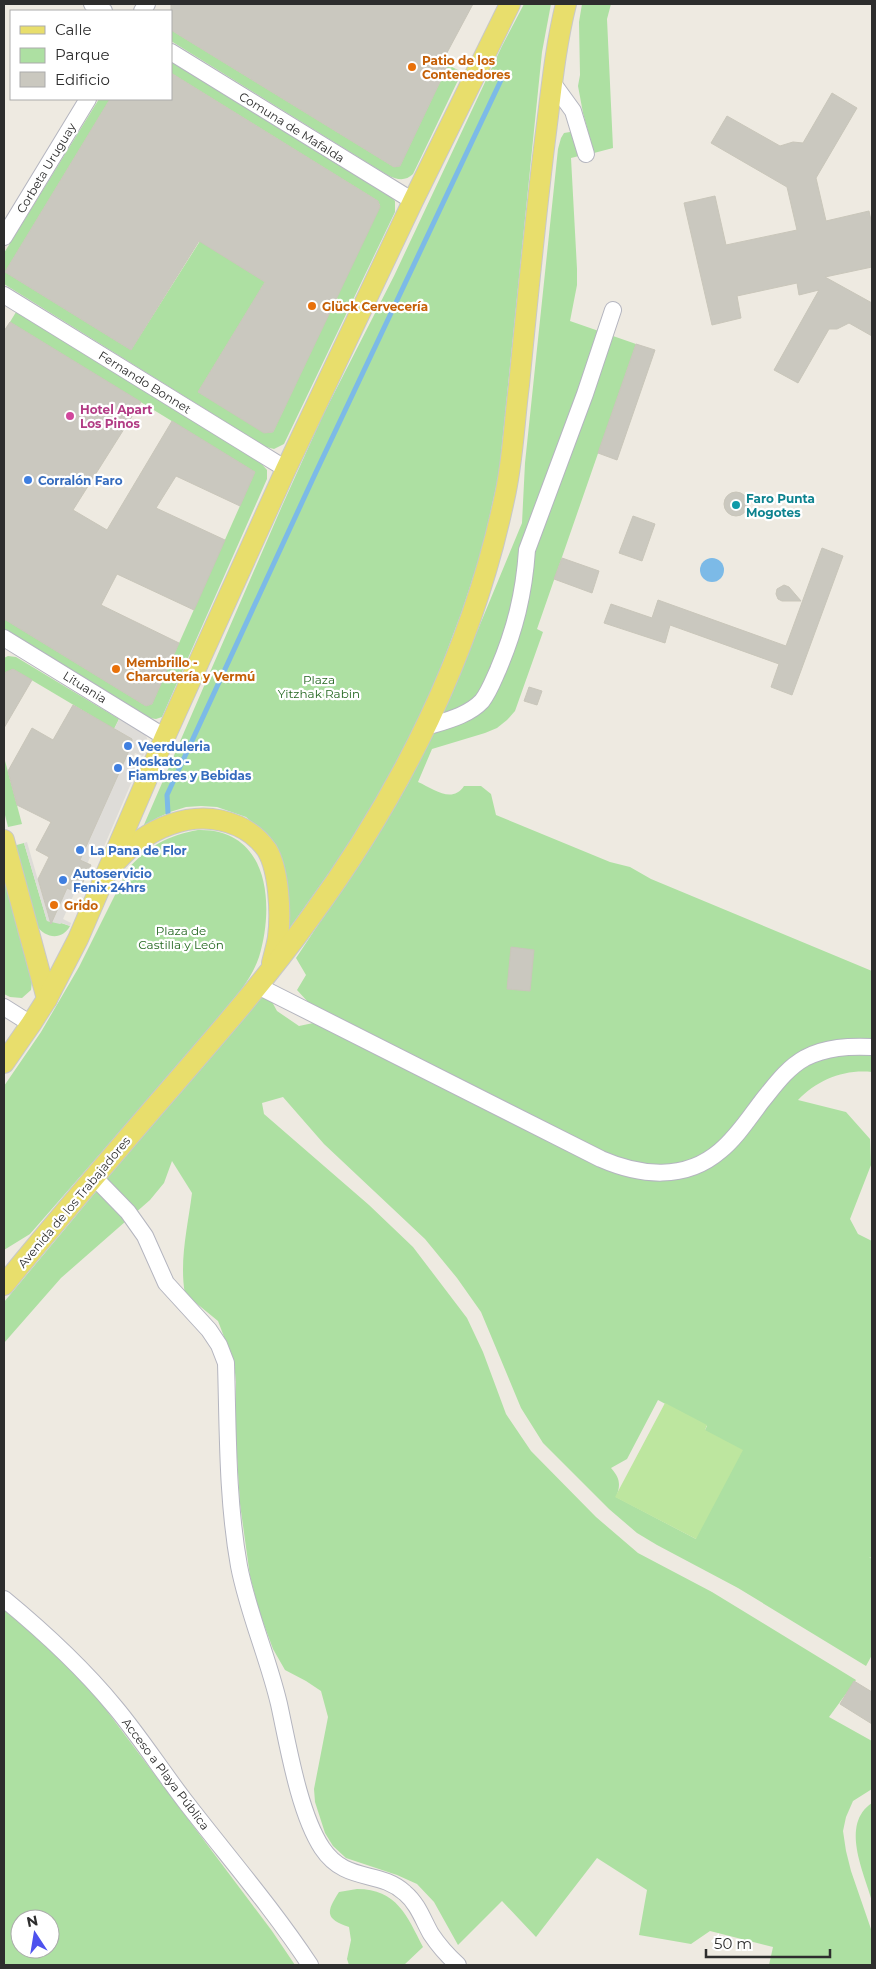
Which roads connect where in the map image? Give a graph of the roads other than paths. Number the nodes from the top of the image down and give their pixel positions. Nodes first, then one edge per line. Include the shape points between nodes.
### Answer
1 (510, 4) edge
2 (566, 4) edge
3 (172, 53) edge
4 (552, 82) junction
5 (87, 100) edge
6 (586, 154) dead end
7 (413, 201) junction
8 (4, 237) edge
9 (4, 295) edge
10 (613, 310) dead end
11 (286, 469) junction
12 (5, 641) edge
13 (426, 727) junction
14 (165, 737) junction
15 (4, 840) edge
16 (106, 874) junction
17 (270, 970) junction
18 (258, 986) junction
19 (47, 999) junction
20 (4, 1007) edge
21 (31, 1024) junction
22 (872, 1047) edge
23 (6, 1057) edge
24 (94, 1177) junction
25 (41, 1239) junction
26 (4, 1261) edge
27 (4, 1286) edge
28 (4, 1599) edge
29 (310, 1965) edge
30 (458, 1965) edge

1 - 7 main road
2 - 4 main road, Avenida de los Trabajadores
3 - 7 street, Comuna de Mafalda
4 - 6 street via 573,111
4 - 13 main road, Avenida de los Trabajadores via 506,495 484,576
5 - 8 street, Corbeta Uruguay
7 - 11 main road
9 - 11 street, Fernando Bonnet
10 - 13 street via 527,550 525,578 511,639 490,689 481,702 467,712
11 - 14 main road
12 - 14 street, Lituania
13 - 17 main road, Avenida de los Trabajadores via 392,793 311,918
14 - 16 main road
15 - 19 main road
16 - 17 main road via 129,848 170,824 202,818 218,819 245,829 267,851 273,867 280,919
16 - 19 main road
17 - 18 main road, Avenida de los Trabajadores
18 - 22 street via 601,1159 649,1173 684,1169 719,1152 782,1077 806,1058 837,1048
18 - 24 main road, Avenida de los Trabajadores
19 - 21 main road
20 - 21 street
21 - 23 main road
24 - 25 main road, Avenida de los Trabajadores
24 - 30 street via 128,1212 145,1236 166,1283 209,1330 226,1363 231,1501 239,1566 272,1676 309,1821 332,1862 347,1871 389,1882 405,1892 443,1951
25 - 26 main road
25 - 27 main road, Avenida de los Trabajadores
28 - 29 street, Acceso a Playa Pública via 84,1671 117,1709

